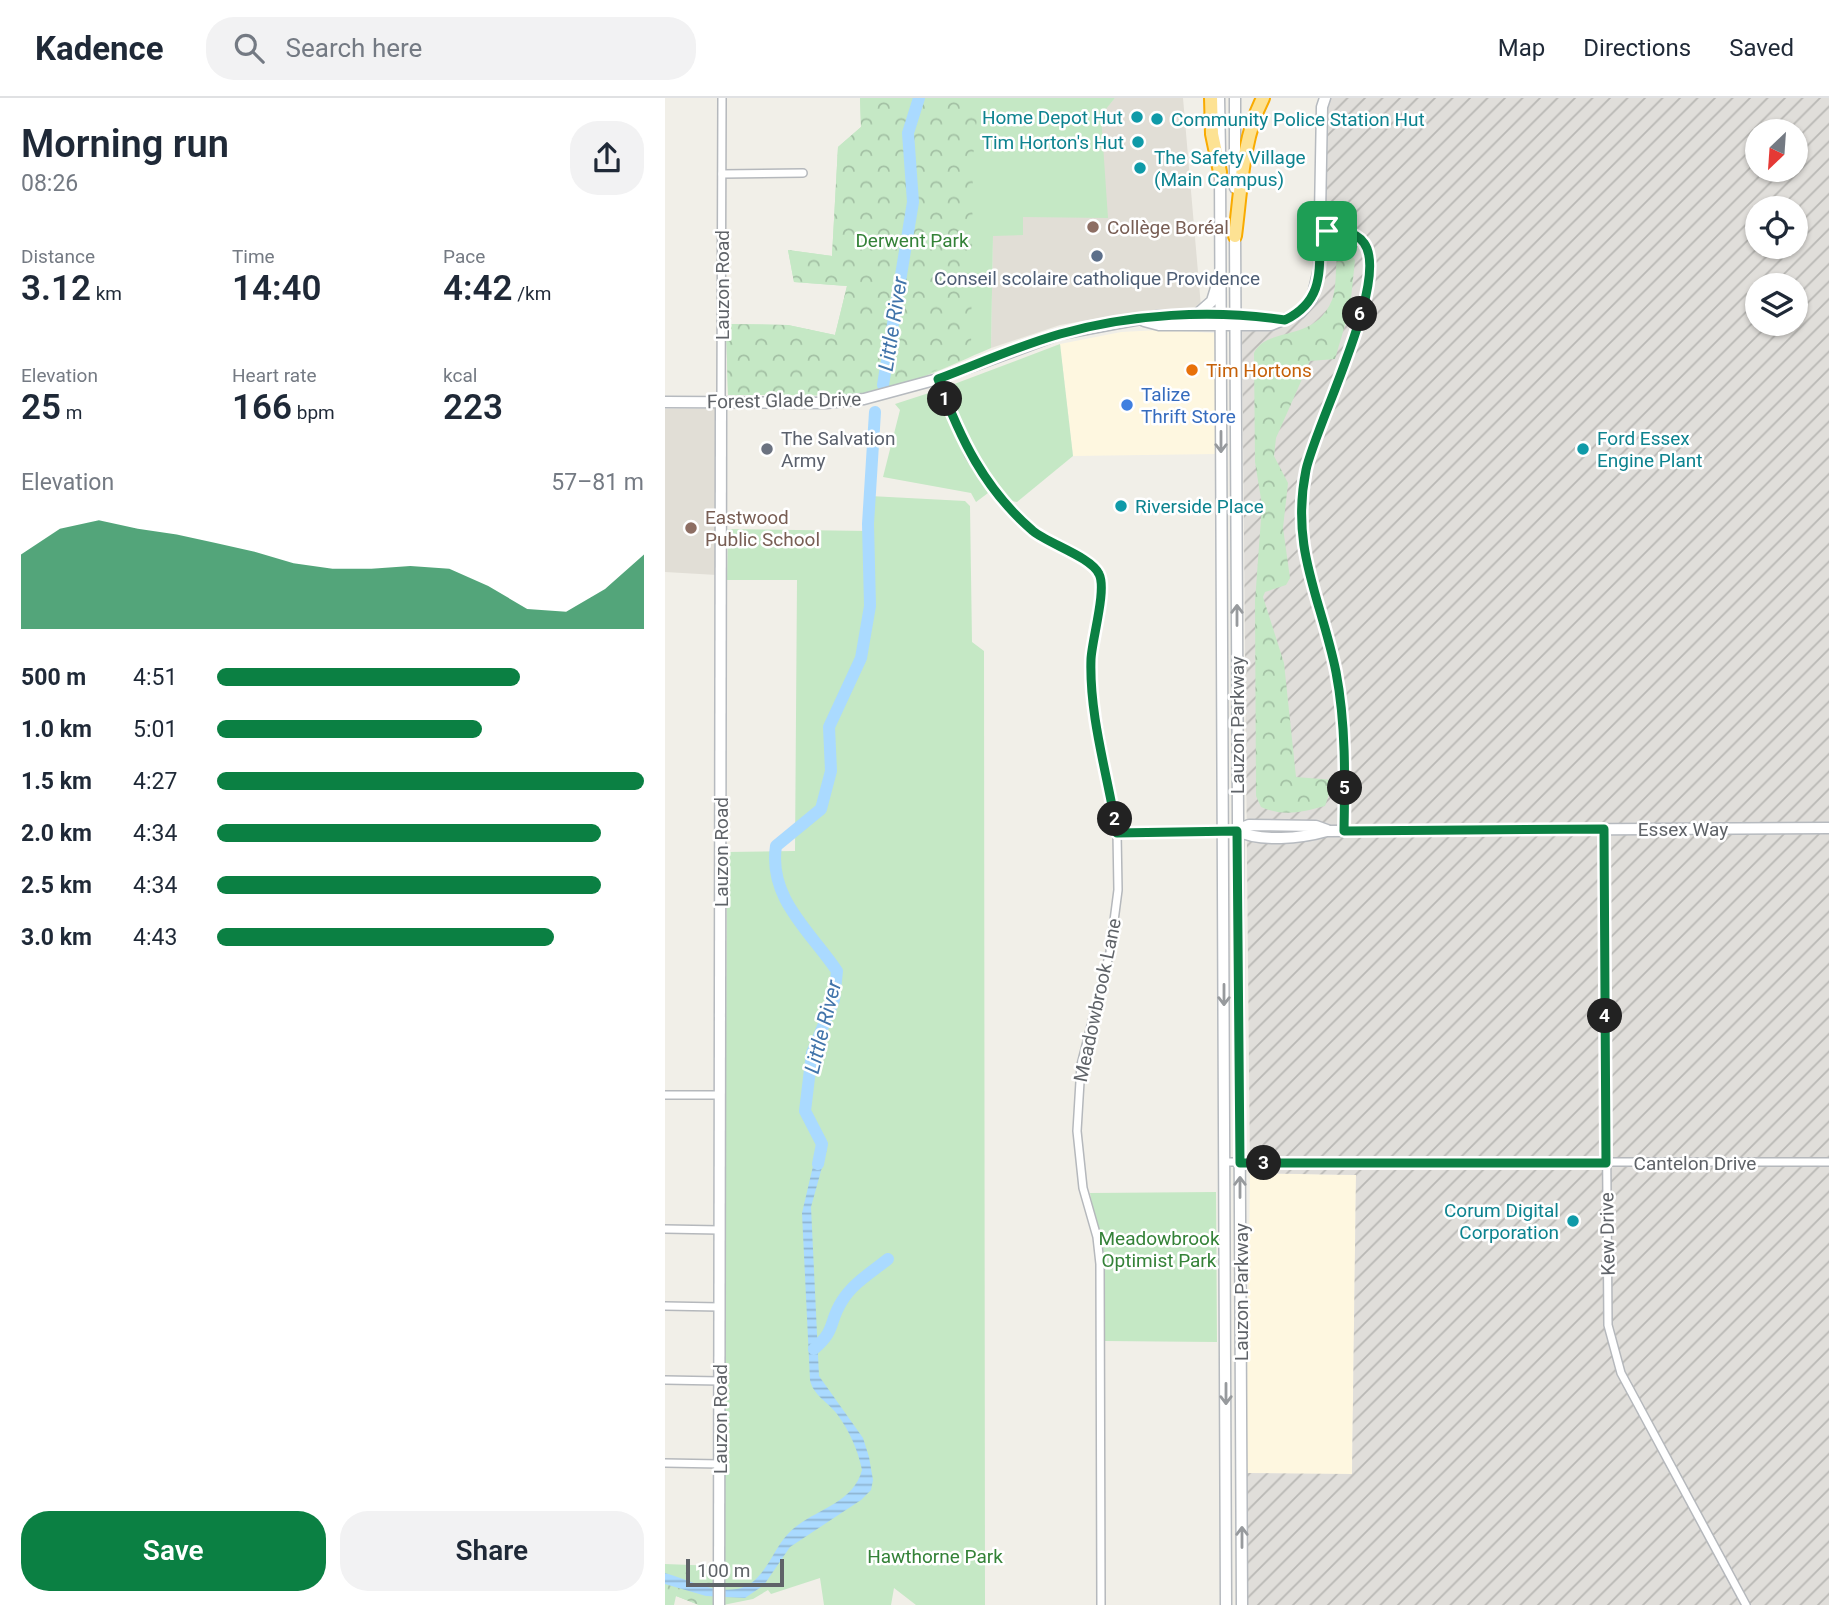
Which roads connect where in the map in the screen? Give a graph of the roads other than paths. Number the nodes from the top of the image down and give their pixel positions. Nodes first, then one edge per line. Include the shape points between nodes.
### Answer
1 (722, 98) edge
2 (1211, 98) edge
3 (1219, 98) edge
4 (1235, 98) edge
5 (1263, 98) edge
6 (1325, 98) edge
7 (1220, 172) junction
8 (803, 173) dead end
9 (722, 174) junction
10 (1320, 231) junction
11 (1235, 236) junction
12 (1220, 274) junction
13 (1194, 316) junction
14 (1144, 320) junction
15 (1220, 321) junction
16 (1234, 321) junction
17 (938, 379) junction
18 (665, 402) edge
19 (721, 402) junction
20 (1829, 828) edge
21 (1223, 829) junction
22 (1604, 829) junction
23 (1237, 831) junction
24 (1344, 831) junction
25 (1117, 833) junction
26 (665, 1095) edge
27 (720, 1095) junction
28 (1225, 1162) junction
29 (1829, 1162) edge
30 (1240, 1163) junction
31 (1606, 1163) junction
32 (665, 1229) edge
33 (720, 1230) junction
34 (665, 1306) edge
35 (720, 1307) junction
36 (665, 1380) edge
37 (720, 1381) junction
38 (665, 1463) edge
39 (720, 1464) junction
40 (719, 1605) edge
41 (1101, 1605) edge
42 (1226, 1605) edge
43 (1242, 1605) edge
44 (1746, 1605) edge

1 - 9 street, Lauzon Road
2 - 7 highway
3 - 7 main road, Lauzon Parkway
4 - 11 main road, Lauzon Parkway
5 - 11 highway via 1246,154
6 - 10 main road
7 - 12 main road, Lauzon Parkway
8 - 9 street
9 - 19 street, Lauzon Road
10 - 16 main road via 1315,292 1300,313 1271,326
10 - 24 street via 1355,235 1365,244 1370,264 1358,324 1314,436 1301,503 1309,583 1329,642 1341,709
11 - 16 main road, Lauzon Parkway
12 - 13 main road via 1212,301
12 - 15 main road, Lauzon Parkway
13 - 14 main road, Forest Glade Drive
13 - 15 main road, Forest Glade Drive
14 - 15 main road, Forest Glade Drive via 1159,325
14 - 17 main road, Forest Glade Drive via 1060,334
15 - 16 main road
15 -> 21 main road, Lauzon Parkway
23 -> 16 main road, Lauzon Parkway
17 - 19 main road, Forest Glade Drive via 864,399
17 - 25 street, Meadowbrook Lane via 969,455 988,484 1036,533 1093,566 1100,575 1091,661 1093,699
18 - 19 main road, Forest Glade Drive
19 - 27 main road, Lauzon Road
20 - 22 main road, Essex Way
21 - 23 street, Essex Way
21 - 25 street, Essex Way
21 -> 28 main road, Lauzon Parkway
22 - 24 main road, Essex Way
22 - 31 street, Kew Drive
23 - 24 main road, Essex Way via 1248,837
23 - 30 main road, Lauzon Parkway
25 - 41 street, Meadowbrook Lane via 1116,918 1081,1065 1077,1120 1083,1188 1100,1264
26 - 27 street
27 - 33 main road, Lauzon Road
28 - 30 street, Cantelon Drive
28 -> 42 main road, Lauzon Parkway
29 - 31 street, Cantelon Drive
30 - 31 street, Cantelon Drive
43 -> 30 main road, Lauzon Parkway
31 - 44 street, Kew Drive via 1612,1349
32 - 33 street
33 - 35 main road, Lauzon Road
34 - 35 street
35 - 37 main road, Lauzon Road
36 - 37 street
37 - 39 main road, Lauzon Road
38 - 39 street
39 - 40 main road, Lauzon Road

